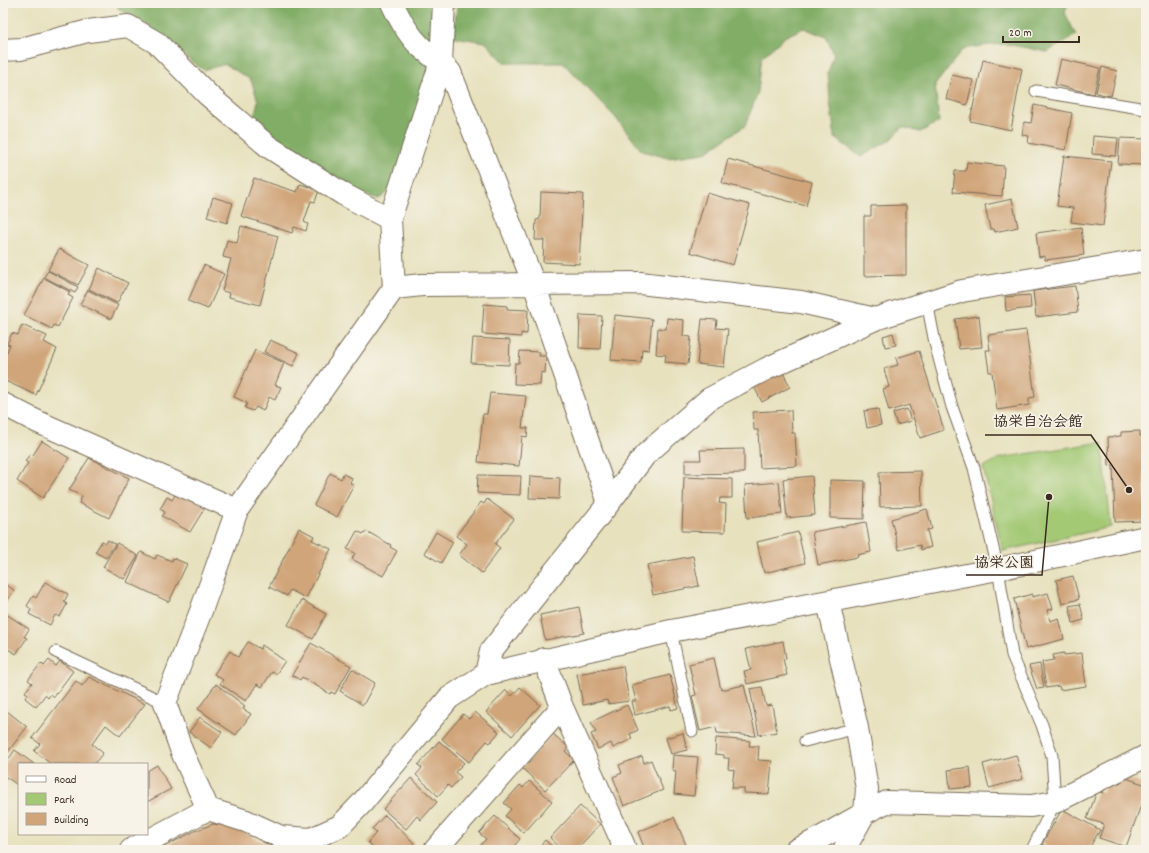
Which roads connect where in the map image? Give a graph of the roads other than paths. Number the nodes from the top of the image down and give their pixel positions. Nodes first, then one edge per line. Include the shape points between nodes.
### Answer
1 (392, 3) edge
2 (444, 3) edge
3 (3, 50) edge
4 (441, 62) junction
5 (1036, 91) dead end
6 (1146, 109) edge
7 (390, 219) junction
8 (1146, 260) edge
9 (534, 284) junction
10 (394, 288) junction
11 (927, 302) junction
12 (875, 319) junction
13 (3, 404) edge
14 (609, 503) junction
15 (237, 510) junction
16 (1146, 537) edge
17 (998, 569) junction
18 (828, 602) junction
19 (671, 631) junction
20 (56, 652) dead end
21 (544, 660) junction
22 (486, 674) junction
23 (165, 703) junction
24 (562, 707) junction
25 (857, 728) junction
26 (692, 731) dead end
27 (805, 741) dead end
28 (1146, 756) edge
29 (1055, 802) junction
30 (208, 809) junction
31 (865, 812) junction
32 (317, 845) edge
33 (131, 850) edge
34 (435, 850) edge
35 (621, 850) edge
36 (796, 850) edge
37 (844, 850) edge
38 (1032, 850) edge

1 - 4 street via 398,16 420,46
2 - 4 street
3 - 7 street via 21,49 88,31 128,26 157,43 208,95 269,147 343,194
4 - 7 street
4 - 9 street via 450,72
5 - 6 lane
7 - 10 street
8 - 11 street via 962,291
9 - 10 street via 422,285
9 - 12 street via 648,284 801,302
9 - 14 street
10 - 15 street
11 - 12 street
11 - 17 lane via 952,407 974,468
12 - 14 street via 766,369 709,399 645,455
13 - 15 street
14 - 22 street via 491,651
15 - 23 street
16 - 17 street
17 - 18 street
17 - 29 lane via 1012,655 1042,725 1052,756
18 - 19 street
18 - 25 street
19 - 21 street
19 - 26 lane
20 - 23 lane
21 - 22 street
21 - 24 street
22 - 32 street via 450,698 362,803
23 - 30 street via 182,752
24 - 34 street
24 - 35 street via 624,846
25 - 27 lane
25 - 31 street via 867,789
28 - 29 street
29 - 31 street via 1031,806 887,802
29 - 38 lane
30 - 32 street via 246,821 281,837
30 - 33 street
31 - 36 street
31 - 37 street

